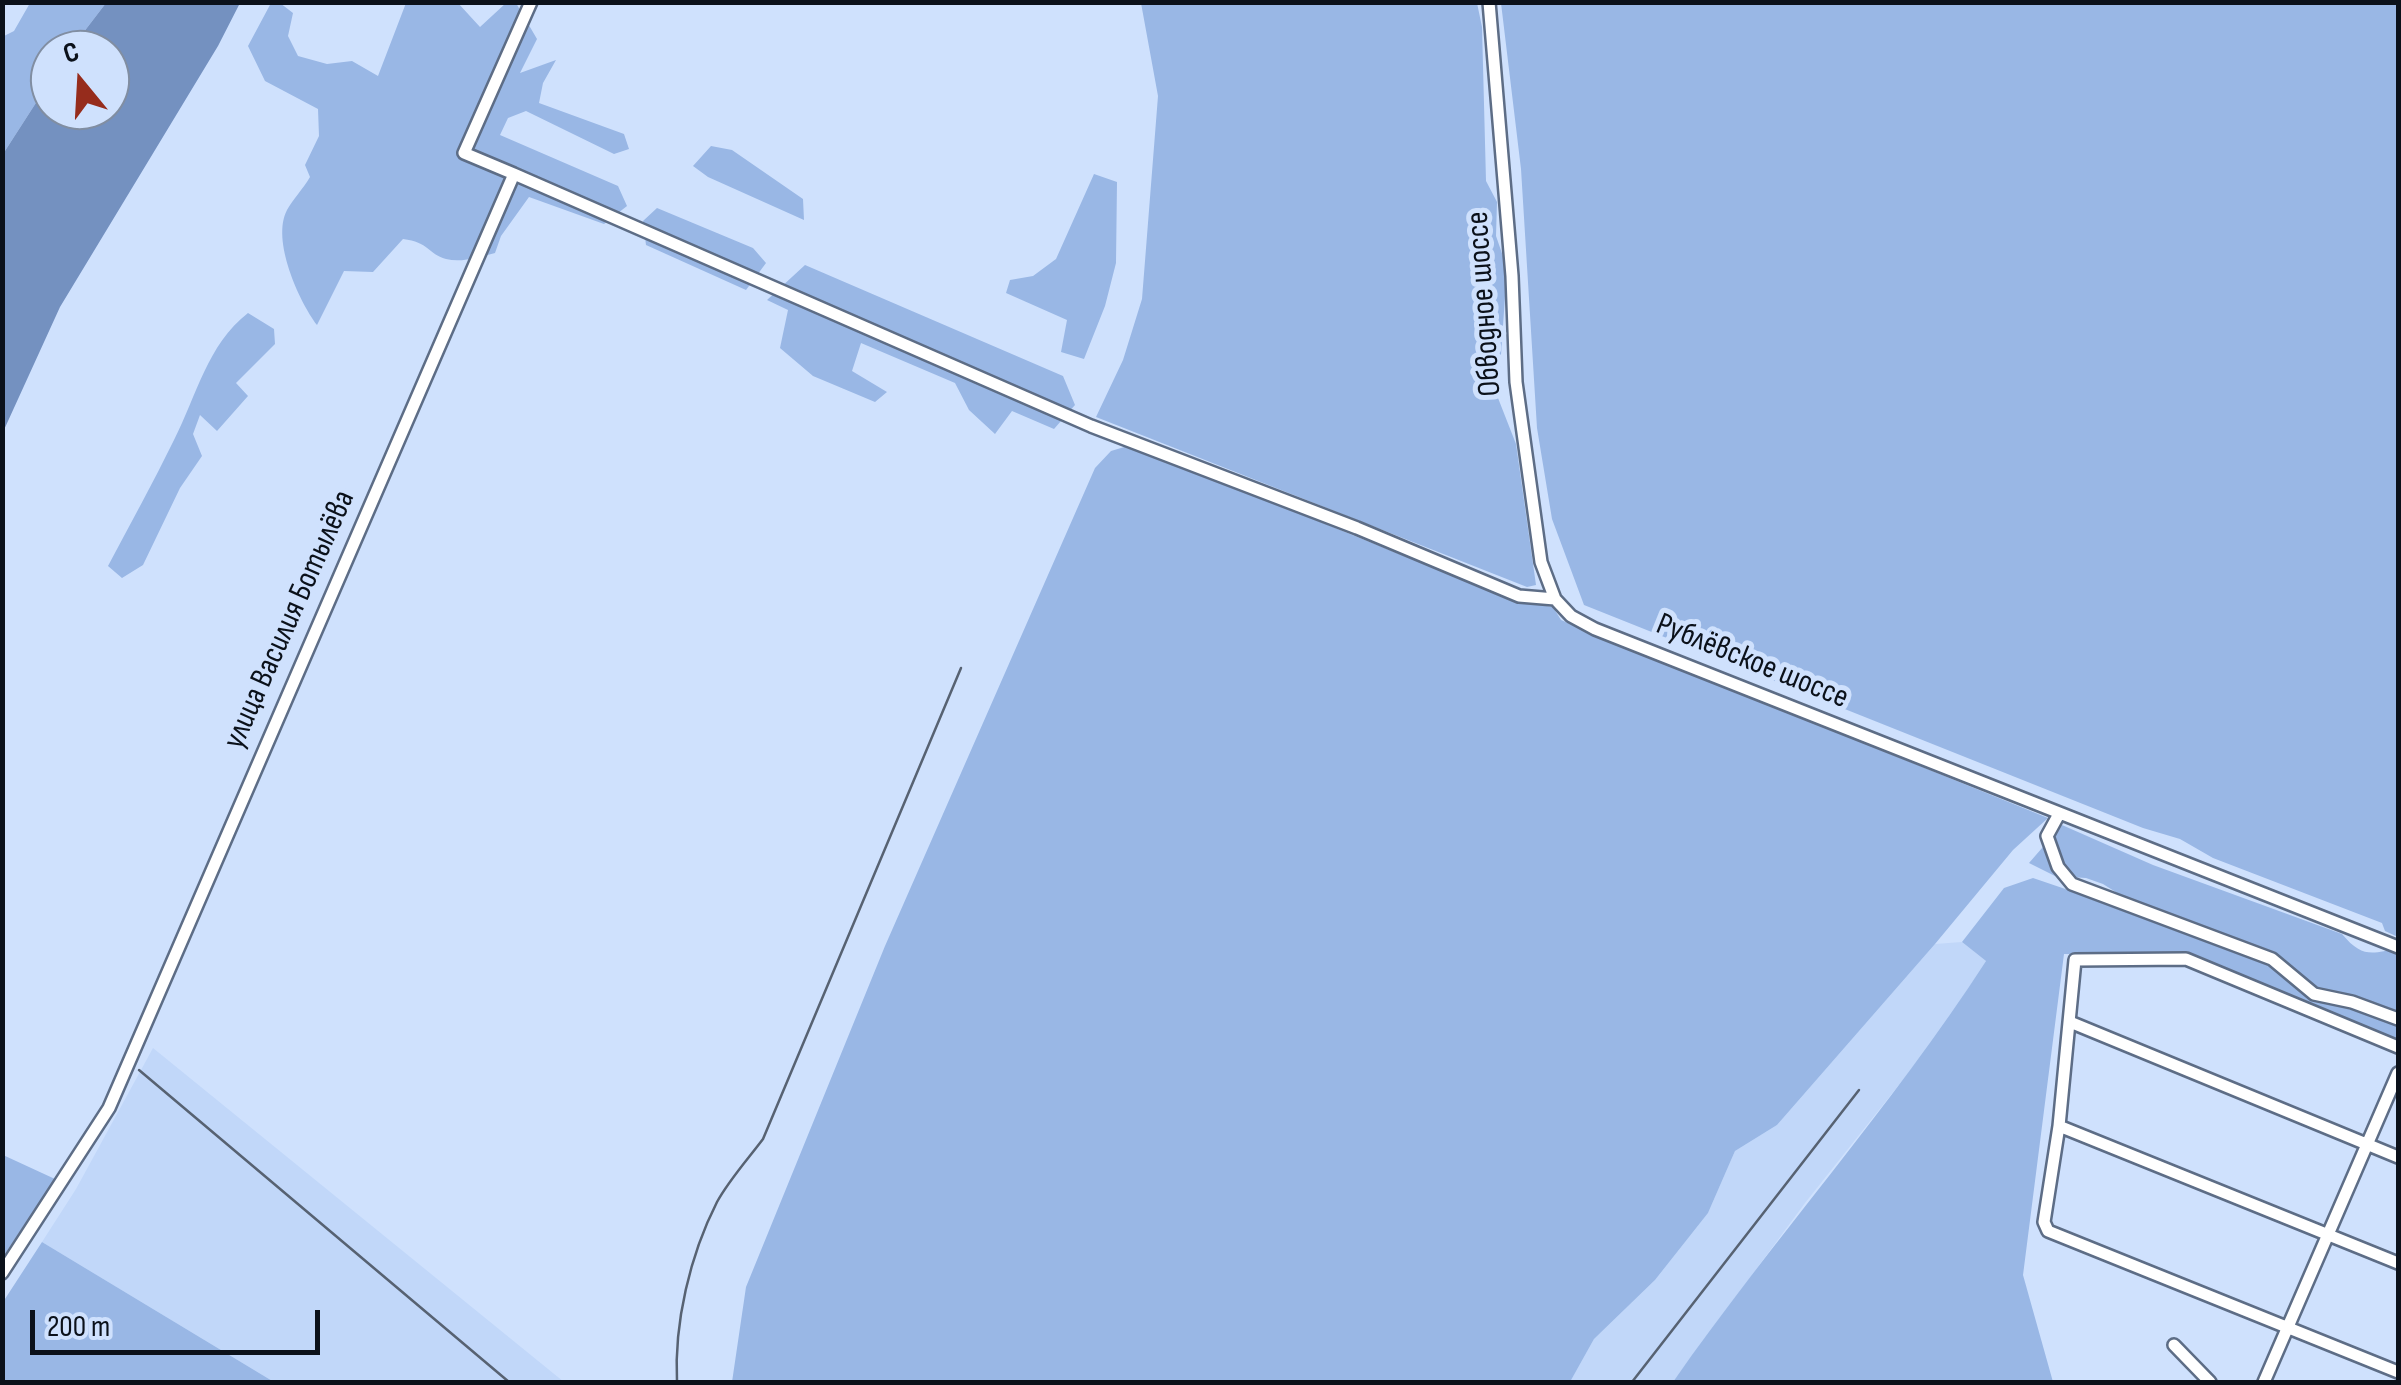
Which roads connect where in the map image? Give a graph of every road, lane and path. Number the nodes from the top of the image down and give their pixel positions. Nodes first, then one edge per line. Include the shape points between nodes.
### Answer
1 (531, 2) edge
2 (1488, 2) edge
3 (514, 174) junction
4 (1556, 599) junction
5 (2058, 814) junction
6 (2398, 948) edge
7 (2398, 1019) edge
8 (2070, 1022) junction
9 (2398, 1047) edge
10 (2398, 1073) edge
11 (2059, 1126) junction
12 (2368, 1144) junction
13 (2398, 1157) edge
14 (2329, 1235) junction
15 (2398, 1263) edge
16 (2, 1273) edge
17 (2288, 1328) junction
18 (2174, 1345) dead end
19 (2398, 1372) edge
20 (2210, 1382) edge
21 (2264, 1382) edge

1 - 3 street via 464,152
2 - 4 street, Обводное шоссе via 1516,382 1541,562
3 - 4 street, Рублёвское шоссе via 1091,426 1519,596
3 - 16 street, улица Василия Ботылёва via 110,1108
4 - 5 street, Рублёвское шоссе via 1595,629
5 - 6 street, Рублёвское шоссе
5 - 7 street via 2047,836 2072,884 2272,959 2314,994
8 - 9 street via 2075,960 2186,960
8 - 11 street
8 - 12 street
10 - 12 street
11 - 14 street
11 - 17 street via 2048,1231
12 - 13 street
12 - 14 street
14 - 15 street
14 - 17 street
17 - 19 street
17 - 21 street
18 - 20 street

